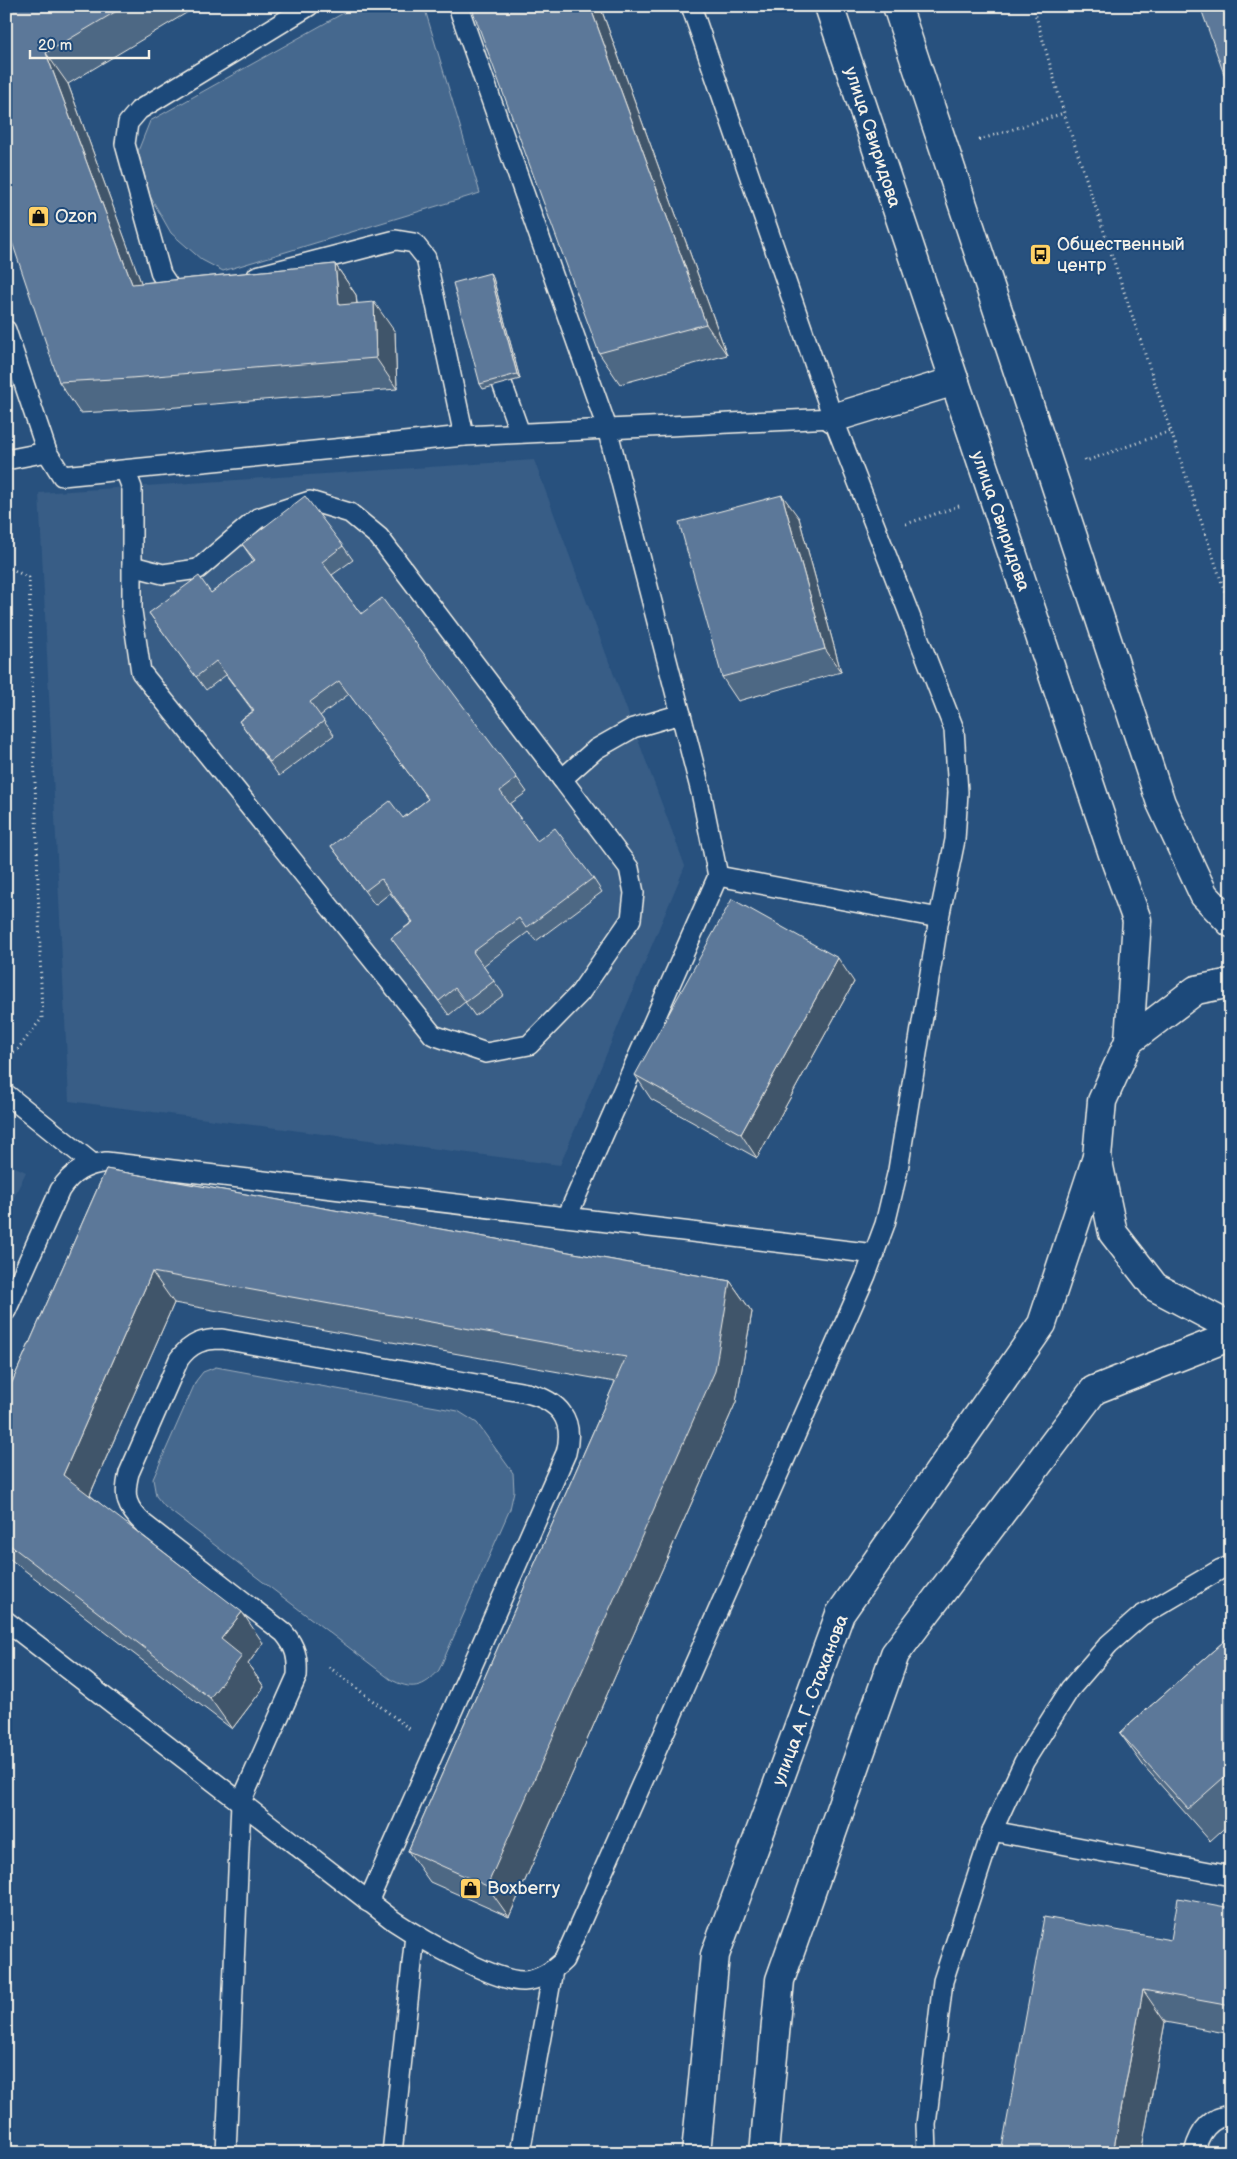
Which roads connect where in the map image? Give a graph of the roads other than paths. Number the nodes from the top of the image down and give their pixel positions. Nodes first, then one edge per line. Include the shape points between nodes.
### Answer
1 (309, 6) edge
2 (458, 6) edge
3 (691, 6) edge
4 (829, 6) edge
5 (897, 6) edge
6 (235, 281) edge
7 (207, 288) edge
8 (6, 330) edge
9 (954, 381) junction
10 (502, 384) edge
11 (833, 418) junction
12 (607, 428) junction
13 (520, 433) junction
14 (464, 436) junction
15 (47, 452) junction
16 (6, 460) edge
17 (125, 470) junction
18 (132, 566) junction
19 (681, 714) junction
20 (562, 779) junction
21 (718, 876) junction
22 (939, 918) junction
23 (1231, 923) edge
24 (1231, 983) edge
25 (1129, 1041) junction
26 (6, 1094) edge
27 (1097, 1157) junction
28 (93, 1164) junction
29 (567, 1217) junction
30 (875, 1254) junction
31 (6, 1312) edge
32 (1231, 1327) edge
33 (1231, 1336) edge
34 (1231, 1566) edge
35 (6, 1621) edge
36 (241, 1802) junction
37 (992, 1831) junction
38 (1231, 1876) edge
39 (368, 1902) junction
40 (415, 1935) junction
41 (553, 1970) junction
42 (1231, 2115) edge
43 (226, 2153) edge
44 (392, 2153) edge
45 (520, 2153) edge
46 (696, 2153) edge
47 (764, 2153) edge
48 (927, 2153) edge
49 (1194, 2153) edge

1 - 7 lane via 139,110 128,123 125,144 161,274 171,289 188,293
2 - 12 lane
3 - 11 lane
4 - 9 main road, улица Свиридова
5 - 23 main road via 1161,803 1204,896
6 - 14 lane via 396,240 414,243 426,258
8 - 15 lane
9 - 11 main road
9 - 25 main road, улица Свиридова via 1137,920
10 - 13 lane
11 - 12 lane
11 - 22 lane via 954,729 958,792 955,840
12 - 13 lane
12 - 19 lane
13 - 14 lane
14 - 17 lane
15 - 16 lane
15 - 17 lane via 62,476
17 - 18 lane via 132,488
18 - 20 lane via 163,574 198,569 258,518 310,501 350,513 380,537
18 - 20 lane via 132,611 141,672 433,1036 486,1052 529,1045 580,993 631,919 634,893 629,868
19 - 20 lane via 633,728 596,749
19 - 21 lane
21 - 22 lane
21 - 29 lane
22 - 30 lane via 898,1170
24 - 25 main road via 1196,990
25 - 27 main road via 1102,1101
26 - 28 lane
27 - 32 main road via 1113,1233 1154,1287
27 - 46 main road, улица А. Г. Стаханова via 1042,1324 840,1614 715,1955
28 - 29 lane via 126,1164
28 - 31 lane via 78,1170 60,1190
29 - 30 lane
30 - 41 lane via 564,1960
33 - 47 main road via 1094,1390 895,1654 780,1980
34 - 37 lane via 1141,1616 1109,1644 1070,1689 1024,1762
35 - 36 lane
36 - 39 lane
36 - 39 lane via 296,1676 297,1653 284,1633 144,1524 132,1513 127,1501 125,1488 129,1473 179,1359 198,1342 222,1339 527,1393 550,1401 567,1422 569,1441 566,1453
36 - 43 lane
37 - 38 lane
37 - 48 lane via 943,1981 926,2126
39 - 40 lane
40 - 41 lane via 510,1980 526,1981
40 - 44 lane
41 - 45 lane
42 - 49 lane via 1209,2124 1198,2138

